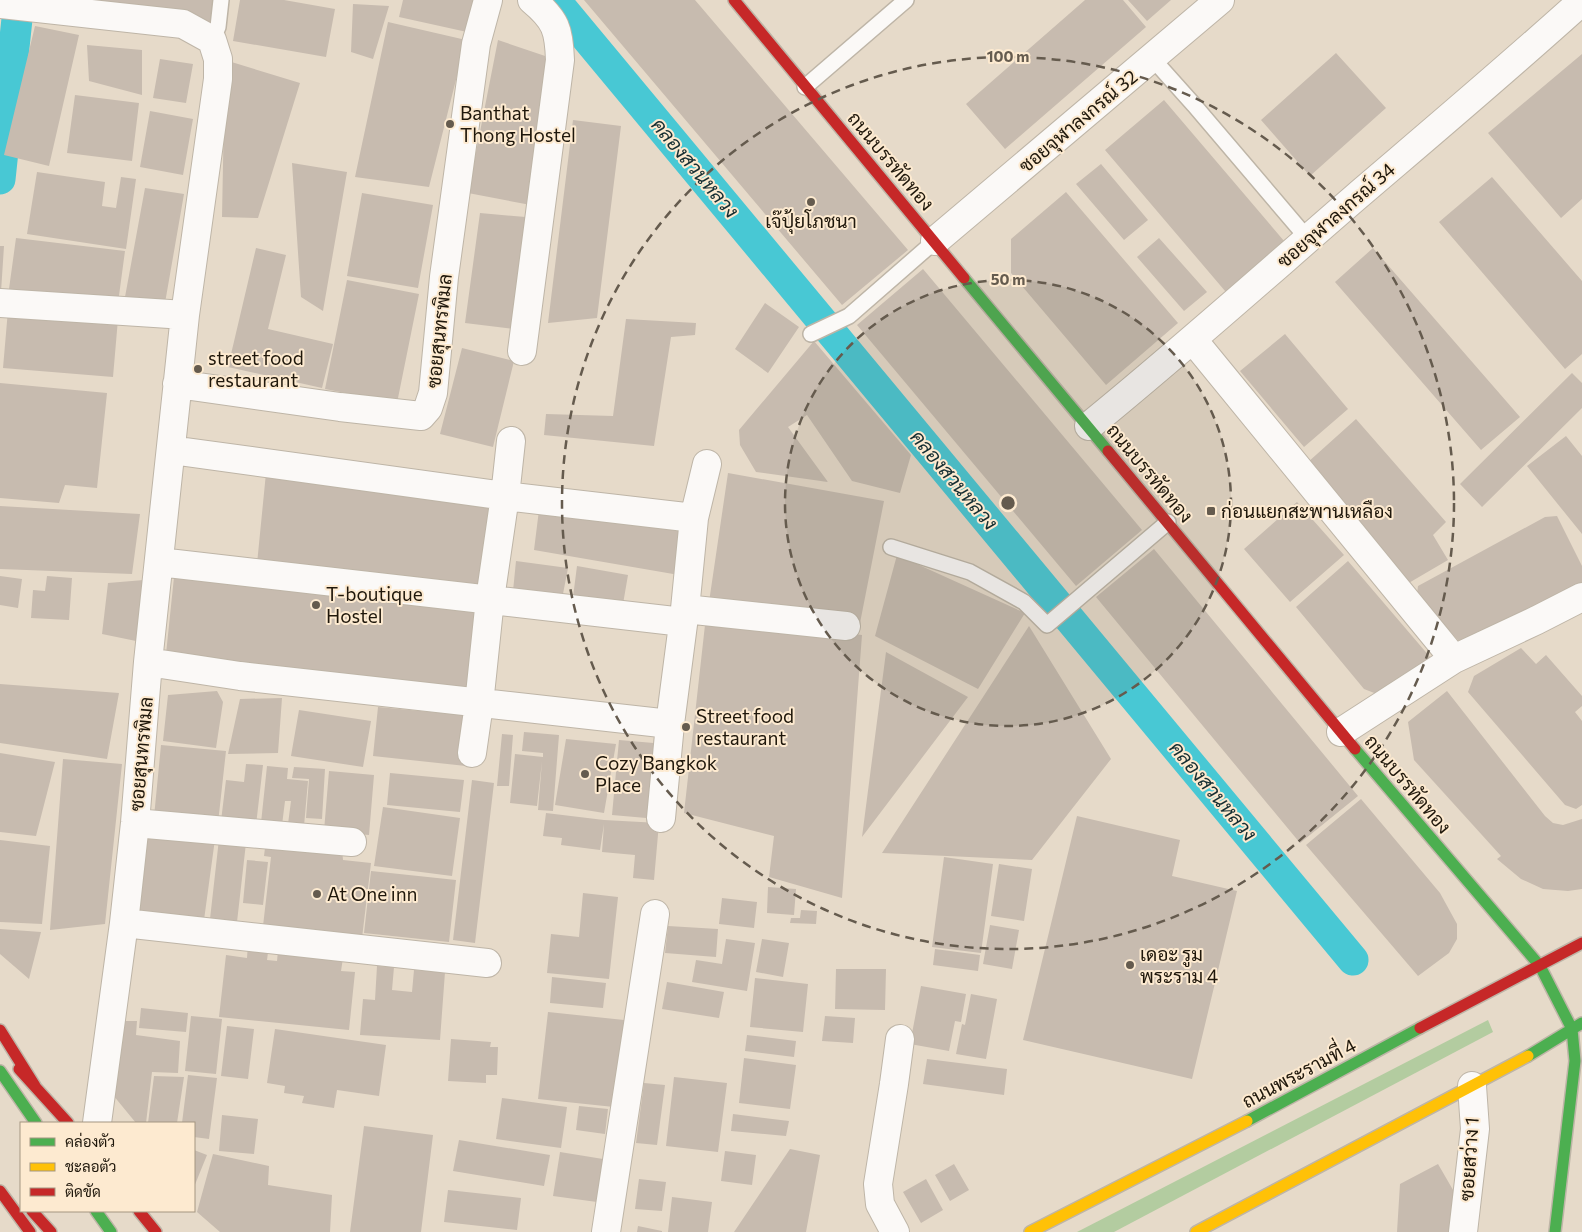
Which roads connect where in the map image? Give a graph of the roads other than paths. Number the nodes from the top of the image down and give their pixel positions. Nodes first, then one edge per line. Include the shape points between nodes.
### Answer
1 (221, 0) edge
2 (488, 0) edge
3 (532, 0) edge
4 (734, 0) edge
5 (906, 0) edge
6 (1220, 0) edge
7 (1582, 1) edge
8 (0, 4) edge
9 (212, 40) junction
10 (1152, 58) junction
11 (806, 87) junction
12 (1308, 239) junction
13 (935, 241) junction
14 (0, 303) edge
15 (185, 315) junction
16 (811, 334) dead end
17 (1193, 340) junction
18 (522, 350) dead end
19 (177, 384) junction
20 (1089, 426) junction
21 (511, 441) dead end
22 (171, 450) junction
23 (706, 464) dead end
24 (506, 496) junction
25 (694, 518) junction
26 (1168, 522) junction
27 (891, 547) dead end
28 (159, 562) junction
29 (1582, 597) edge
30 (490, 599) junction
31 (684, 615) junction
32 (846, 626) dead end
33 (1454, 659) junction
34 (148, 662) junction
35 (479, 704) junction
36 (670, 724) junction
37 (1340, 732) junction
38 (472, 753) dead end
39 (661, 818) dead end
40 (135, 823) junction
41 (352, 842) dead end
42 (655, 914) dead end
43 (124, 923) junction
44 (1582, 943) edge
45 (487, 963) dead end
46 (1540, 966) junction
47 (1577, 1026) edge
48 (0, 1030) edge
49 (900, 1039) dead end
50 (0, 1047) edge
51 (0, 1071) edge
52 (35, 1086) junction
53 (1472, 1086) junction
54 (35, 1122) edge
55 (67, 1122) edge
56 (97, 1122) edge
57 (5, 1186) edge
58 (33, 1212) edge
59 (97, 1212) edge
60 (140, 1212) edge
61 (30, 1232) edge
62 (51, 1232) edge
63 (110, 1232) edge
64 (156, 1232) edge
65 (606, 1232) edge
66 (895, 1232) edge
67 (1030, 1232) edge
68 (1196, 1232) edge
69 (1463, 1232) edge
70 (1555, 1232) edge

1 - 9 lane via 218,27
2 - 19 street, ซอยสุนทรพิมล via 476,44 444,277 433,393 428,408 421,416
3 - 18 street via 553,21 560,37 560,60
4 - 11 main road, ถนนบรรทัดทอง
5 - 11 lane
6 - 10 street, ซอยจุฬาลงกรณ์ 32
7 - 12 street, ซอยจุฬาลงกรณ์ 34
8 - 9 street via 183,24
9 - 15 street, ซอยสุนทรพิมล via 218,59 218,79
10 - 12 lane
10 - 13 street, ซอยจุฬาลงกรณ์ 32
11 - 13 main road, ถนนบรรทัดทอง
12 - 17 street, ซอยจุฬาลงกรณ์ 34
13 - 16 lane via 849,316
13 - 20 main road, ถนนบรรทัดทอง
14 - 15 street
15 - 19 street, ซอยสุนทรพิมล
17 - 20 street, ซอยจุฬาลงกรณ์ 34
17 - 33 street
19 - 22 street, ซอยสุนทรพิมล
20 - 26 main road, ถนนบรรทัดทอง
21 - 24 street
22 - 24 street
22 - 28 street, ซอยสุนทรพิมล
23 - 25 street
24 - 25 street
24 - 30 street
25 - 31 street
26 - 27 lane via 1047,625 1024,602 970,572
26 - 37 main road, ถนนบรรทัดทอง
28 - 30 street
28 - 34 street, ซอยสุนทรพิมล
29 - 33 street
30 - 31 street
30 - 35 street
31 - 32 street
31 - 36 street
33 - 37 street
34 - 35 street
34 - 40 street, ซอยสุนทรพิมล
35 - 36 street
35 - 38 street
36 - 39 street
37 - 46 main road, ถนนบรรทัดทอง
40 - 41 street
40 - 43 street, ซอยสุนทรพิมล
42 - 65 street
43 - 45 street
43 - 56 street, ซอยสุนทรพิมล
44 - 46 main road, ถนนพระรามที่ 4
46 - 47 main road, ถนนบรรทัดทอง
46 - 67 main road, ถนนพระรามที่ 4
47 - 53 main road
47 - 70 main road
48 - 52 main road
49 - 66 street via 878,1184 880,1204
50 - 52 main road
51 - 54 main road
52 - 55 main road
53 - 68 main road
53 - 69 street, ซอยสว่าง 1 via 1474,1129
57 - 61 main road
58 - 62 main road
59 - 63 main road
60 - 64 main road

